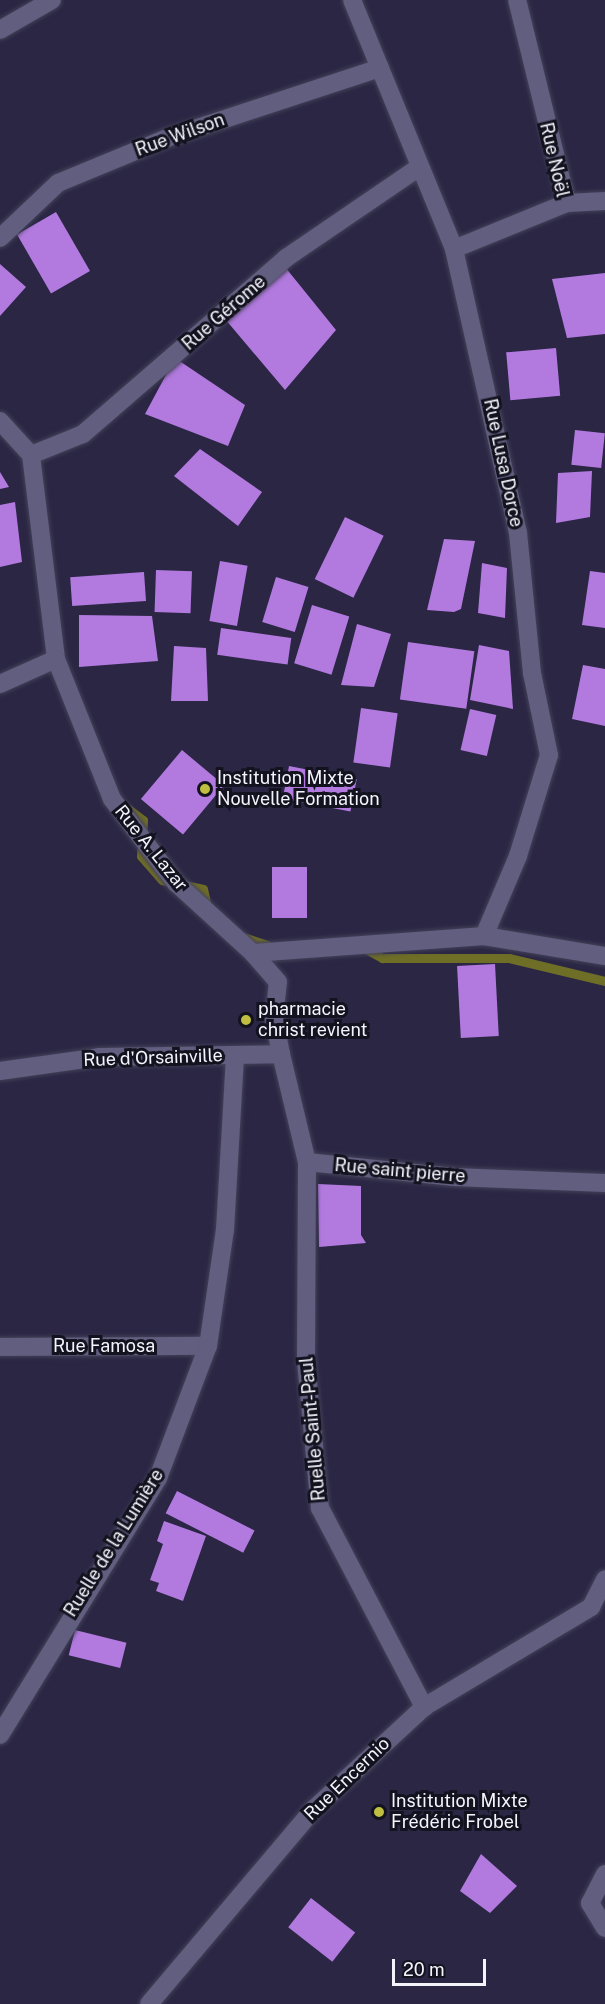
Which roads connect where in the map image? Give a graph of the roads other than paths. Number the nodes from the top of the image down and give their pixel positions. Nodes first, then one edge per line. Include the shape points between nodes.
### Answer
1 (52, 0) edge
2 (352, 0) edge
3 (517, 0) edge
4 (0, 30) edge
5 (380, 68) junction
6 (418, 168) junction
7 (605, 201) edge
8 (567, 203) junction
9 (0, 238) edge
10 (454, 249) junction
11 (0, 421) edge
12 (31, 455) junction
13 (56, 659) junction
14 (0, 684) edge
15 (483, 936) junction
16 (253, 953) junction
17 (605, 956) edge
18 (281, 1053) junction
19 (235, 1056) junction
20 (0, 1071) edge
21 (307, 1162) junction
22 (605, 1183) edge
23 (208, 1346) junction
24 (0, 1347) edge
25 (605, 1579) edge
26 (598, 1612) edge
27 (424, 1707) junction
28 (0, 1735) edge
29 (605, 1874) edge
30 (605, 1928) edge
31 (149, 2004) edge

1 - 4 street
2 - 5 street, Rue Lusa Dorce
3 - 8 street, Rue Noël
5 - 6 street, Rue Lusa Dorce
5 - 9 street, Rue Wilson via 167,138 58,183
6 - 10 street, Rue Lusa Dorce
6 - 12 street, Rue Gérome via 286,258 83,434
7 - 8 street
8 - 10 street, Rue Noël
10 - 15 street, Rue Lusa Dorce via 518,533 532,673 549,755 518,856
11 - 12 street
12 - 13 street, Rue A. Lazar
13 - 14 street
13 - 16 street, Rue A. Lazar via 112,799 176,883
15 - 16 street
15 - 17 street
16 - 18 street, Rue A. Lazar via 278,982 274,1019
18 - 19 street, Rue d'Orsainville
18 - 21 street
19 - 20 street, Rue d'Orsainville via 99,1057
19 - 23 street, Ruelle de la Lumière via 225,1230
21 - 22 street, Rue saint pierre via 453,1177
21 - 27 street, Ruelle Saint-Paul via 306,1361 320,1508
23 - 24 street, Rue Famosa
23 - 28 street, Ruelle de la Lumière via 158,1478
25 - 26 street
26 - 27 street, Rue Encernio
27 - 31 street, Rue Encernio via 314,1809
29 - 30 street via 591,1903

